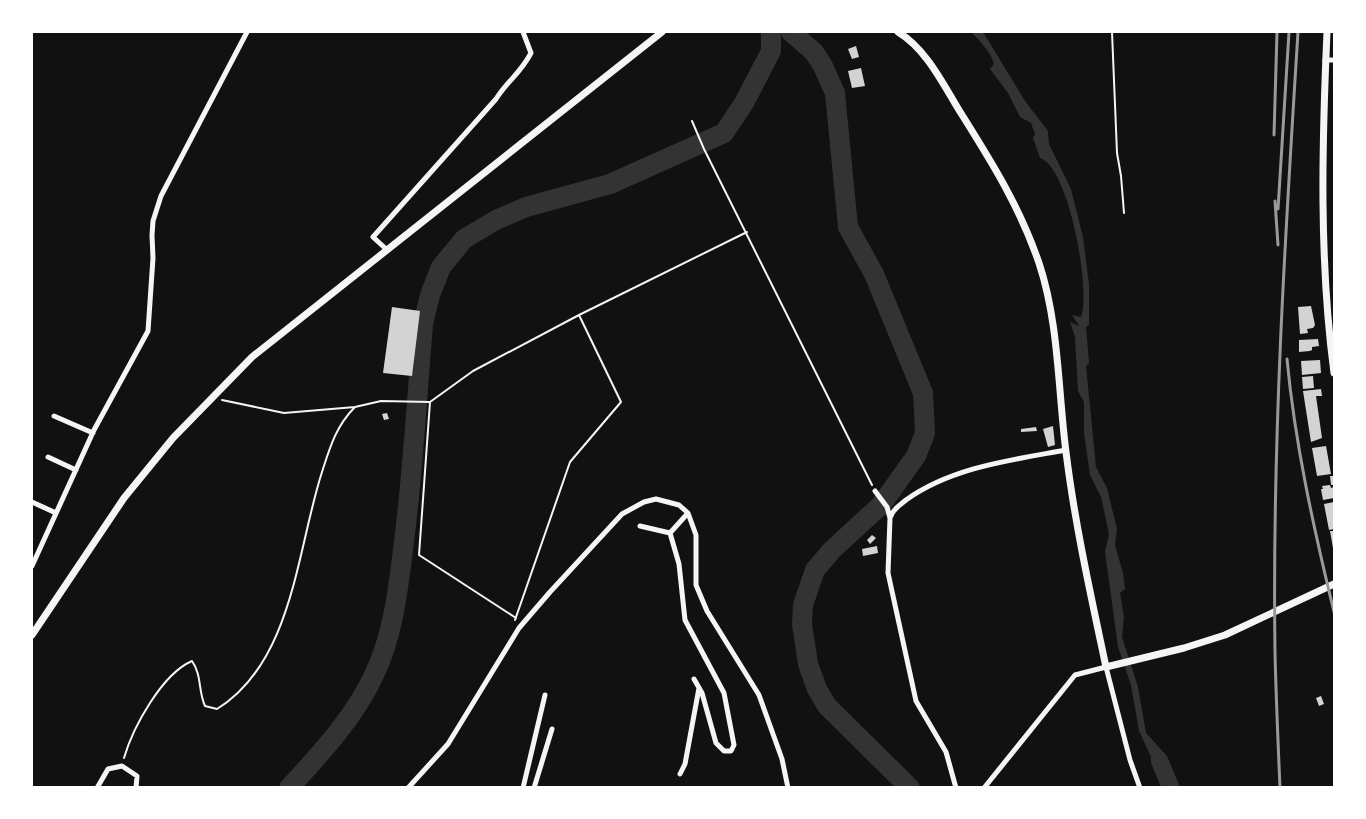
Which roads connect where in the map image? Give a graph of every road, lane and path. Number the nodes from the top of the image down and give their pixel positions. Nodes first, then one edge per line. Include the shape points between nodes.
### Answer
1 (247, 32) edge
2 (523, 32) edge
3 (662, 32) edge
4 (898, 32) edge
5 (1112, 32) edge
6 (1327, 32) edge
7 (1325, 60) junction
8 (1335, 60) edge
9 (692, 121) dead end
10 (1124, 213) dead end
11 (747, 232) junction
12 (386, 249) junction
13 (579, 315) junction
14 (1335, 373) edge
15 (212, 398) junction
16 (430, 402) junction
17 (355, 407) junction
18 (54, 416) dead end
19 (93, 433) junction
20 (1066, 450) junction
21 (48, 457) dead end
22 (76, 470) junction
23 (875, 491) joint
24 (32, 502) edge
25 (56, 513) junction
26 (688, 513) junction
27 (890, 518) junction
28 (640, 526) dead end
29 (670, 533) junction
30 (32, 566) edge
31 (1335, 584) edge
32 (516, 618) junction
33 (512, 628) dead end
34 (32, 635) edge
35 (1106, 667) junction
36 (694, 679) dead end
37 (699, 688) junction
38 (545, 695) dead end
39 (552, 729) dead end
40 (122, 766) junction
41 (680, 774) dead end
42 (97, 788) edge
43 (136, 788) edge
44 (408, 788) edge
45 (523, 788) edge
46 (534, 788) edge
47 (789, 788) edge
48 (956, 788) edge
49 (984, 788) edge
50 (1140, 788) edge

1 - 19 street via 161,196 153,221 148,331
2 - 12 street via 531,53 524,67 373,237
3 - 12 street
4 - 20 street via 931,64 998,171 1023,221 1048,300
5 - 10 path via 1117,153
6 - 7 street
7 - 8 street
7 - 14 street via 1323,194
9 - 11 path
11 - 13 path
11 - 23 path
12 - 15 street via 252,357
13 - 16 path via 473,370
13 - 32 path via 621,402 570,462
15 - 17 path via 284,413
15 - 34 street via 124,498
16 - 17 path via 381,401
16 - 32 path via 419,555
17 - 40 path via 335,432 278,634 268,654 247,683 218,709 205,706 198,669 192,661 183,665 159,689 130,739
18 - 19 street
19 - 22 street
20 - 27 street via 947,477 920,490 893,511
20 - 35 street via 1073,505
21 - 22 street
22 - 25 street
23 - 27 street
24 - 25 street
25 - 30 street
26 - 29 street
26 - 44 street via 656,498 622,514 519,628 448,744
26 - 47 street via 696,535 696,585 759,695
27 - 48 street via 888,573 916,701 946,752
28 - 29 street
29 - 37 street via 679,564 685,620 724,693 734,745 731,751 724,751 716,743
31 - 35 street via 1225,635
32 - 33 path
35 - 49 street via 1076,675
35 - 50 street
36 - 37 street
37 - 41 street
38 - 45 street
39 - 46 street
40 - 42 street via 108,769
40 - 43 street via 137,776

